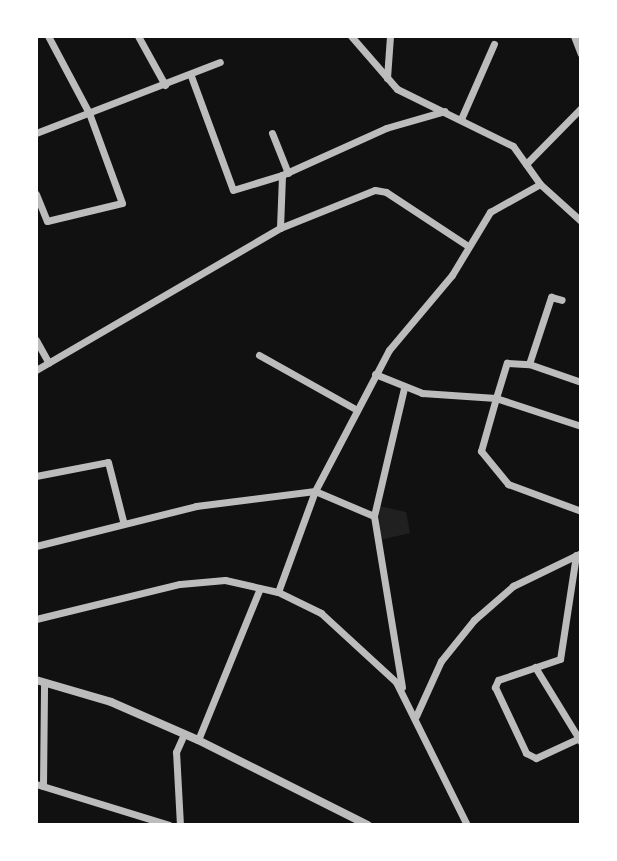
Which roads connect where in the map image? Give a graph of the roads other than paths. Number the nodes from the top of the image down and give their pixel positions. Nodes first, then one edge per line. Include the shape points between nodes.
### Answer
1 (48, 36) edge
2 (138, 36) edge
3 (351, 36) edge
4 (390, 36) edge
5 (574, 36) edge
6 (494, 44) dead end
7 (581, 54) edge
8 (220, 62) dead end
9 (191, 76) junction
10 (387, 78) junction
11 (165, 85) junction
12 (581, 108) edge
13 (445, 111) junction
14 (89, 113) junction
15 (461, 119) junction
16 (36, 133) edge
17 (272, 133) dead end
18 (526, 164) junction
19 (285, 174) junction
20 (540, 184) junction
21 (36, 194) edge
22 (581, 221) edge
23 (280, 228) junction
24 (468, 246) junction
25 (542, 295) dead end
26 (551, 297) junction
27 (562, 300) dead end
28 (36, 340) edge
29 (259, 355) dead end
30 (49, 363) junction
31 (529, 364) junction
32 (36, 370) edge
33 (375, 374) junction
34 (581, 382) edge
35 (404, 388) junction
36 (496, 398) junction
37 (357, 410) junction
38 (581, 426) edge
39 (36, 476) edge
40 (315, 491) junction
41 (581, 511) edge
42 (374, 516) junction
43 (123, 521) junction
44 (36, 546) edge
45 (578, 554) edge
46 (260, 588) junction
47 (278, 592) junction
48 (36, 619) edge
49 (535, 667) junction
50 (40, 681) edge
51 (403, 695) junction
52 (416, 716) junction
53 (184, 734) junction
54 (198, 740) junction
55 (579, 741) edge
56 (40, 785) edge
57 (169, 825) edge
58 (180, 825) edge
59 (368, 825) edge
60 (467, 825) edge

1 - 14 street
2 - 11 street
3 - 10 street
4 - 10 street
5 - 7 street
6 - 15 street
8 - 9 street
9 - 11 street
9 - 19 street via 233,190
10 - 13 street via 397,89
11 - 14 street
12 - 18 street
13 - 15 street
13 - 19 street via 386,128
14 - 16 street
14 - 21 street via 122,203 47,221
15 - 18 street via 513,146
17 - 19 street
18 - 20 street
19 - 23 street
20 - 22 street
20 - 24 street via 490,212
23 - 24 street via 375,190
23 - 30 street
24 - 33 street
25 - 26 street
26 - 27 street
26 - 31 street
28 - 30 street
29 - 37 street
30 - 32 street
31 - 34 street
31 - 36 street via 503,366
33 - 35 street
33 - 37 street
35 - 36 street
35 - 42 street
36 - 38 street
36 - 41 street via 481,451 508,484
37 - 40 street
39 - 43 street via 108,462
40 - 42 street
40 - 43 street
40 - 47 street
42 - 51 street
43 - 44 street
45 - 49 street via 560,659
45 - 52 street via 513,586 474,620 441,661
46 - 47 street
46 - 48 street via 225,580 180,584
46 - 54 street
47 - 51 street via 321,613
49 - 55 street
49 - 55 street via 498,680 495,687 526,753 536,758
50 - 53 street via 111,702
50 - 56 street
51 - 52 street
52 - 60 street
53 - 54 street
53 - 58 street via 176,752
54 - 59 street
56 - 57 street

